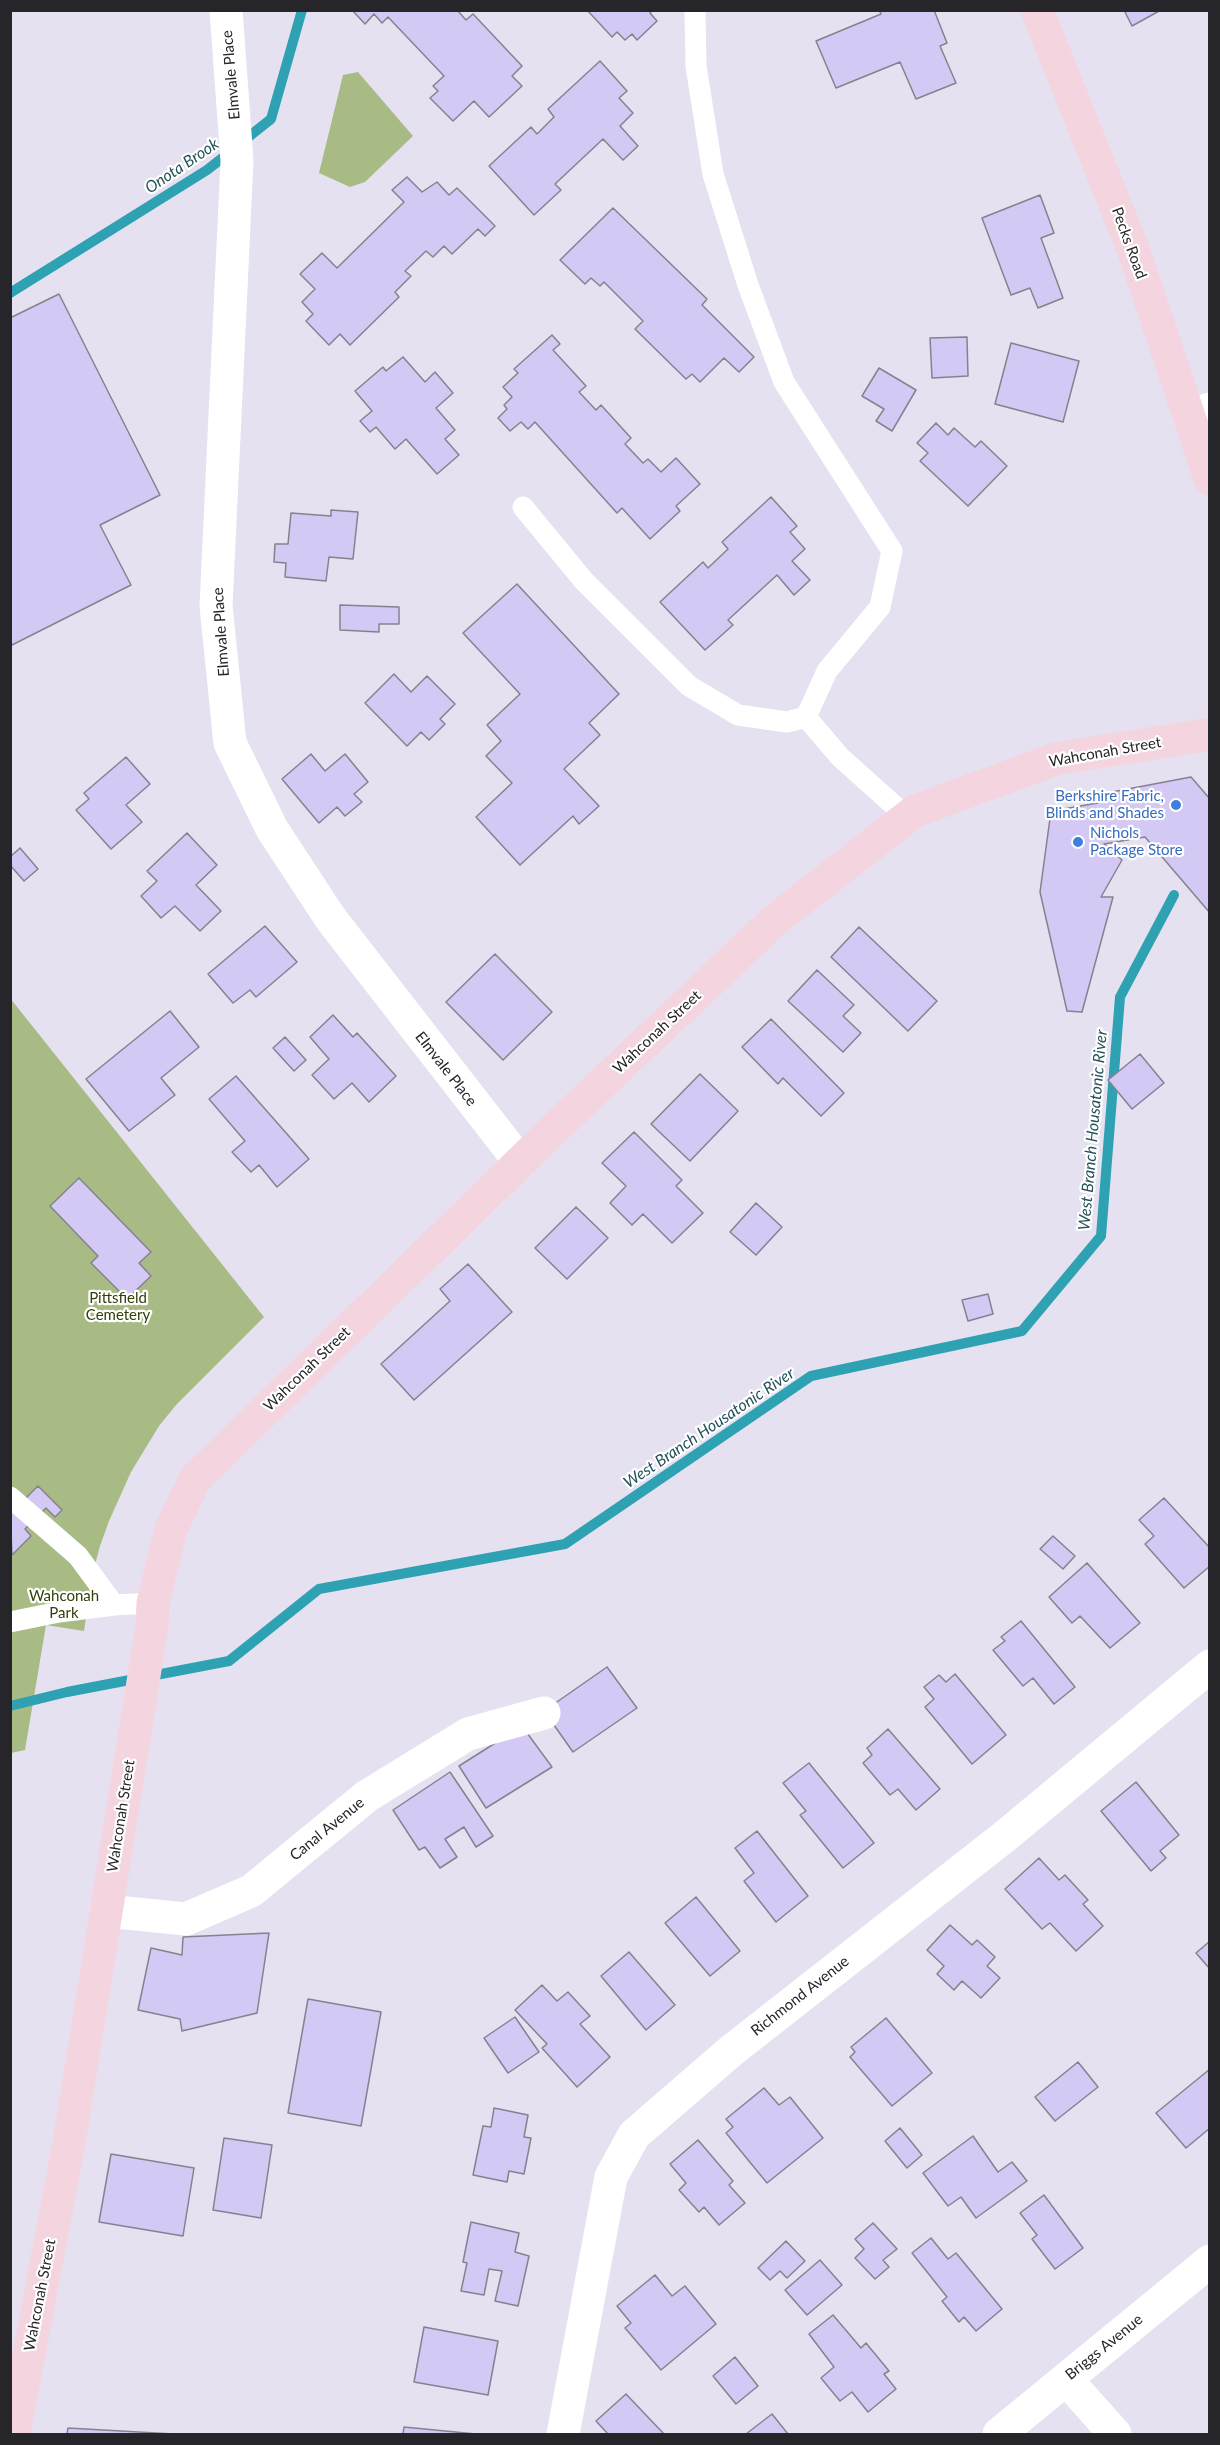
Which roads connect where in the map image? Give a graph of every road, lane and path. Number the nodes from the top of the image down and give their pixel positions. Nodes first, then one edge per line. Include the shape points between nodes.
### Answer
1 (226, 10) edge
2 (695, 10) edge
3 (1037, 10) edge
4 (1199, 413) edge
5 (1209, 479) edge
6 (523, 507) dead end
7 (806, 717) junction
8 (1209, 734) edge
9 (907, 817) junction
10 (520, 1162) junction
11 (10, 1497) edge
12 (114, 1605) junction
13 (153, 1615) junction
14 (10, 1622) edge
15 (1209, 1666) edge
16 (544, 1713) dead end
17 (106, 1911) junction
18 (1209, 2261) edge
19 (1066, 2379) junction
20 (14, 2434) edge
21 (563, 2434) edge
22 (999, 2434) edge
23 (1115, 2434) edge

1 - 10 street, Elmvale Place via 237,161 216,606 230,743 272,829 331,919
2 - 7 lane via 696,66 713,174 752,296 784,382 892,551 880,607 827,671
3 - 4 street, Pecks Road
4 - 5 street, Pecks Road
6 - 7 lane via 584,581 689,686 738,715 787,722
7 - 9 lane via 840,758
8 - 9 street, Wahconah Street via 1056,759
9 - 10 street, Wahconah Street via 775,920
10 - 13 street, Wahconah Street via 195,1479 171,1529
11 - 12 lane via 78,1556
12 - 13 lane
12 - 14 lane
13 - 17 street, Wahconah Street
15 - 21 street, Richmond Avenue via 1004,1837 730,2050 634,2135 611,2177
16 - 17 street, Canal Avenue via 468,1734 367,1796 251,1891 186,1919
17 - 20 street, Wahconah Street via 70,2137
18 - 19 street, Briggs Avenue
19 - 22 street, Briggs Avenue
19 - 23 street

